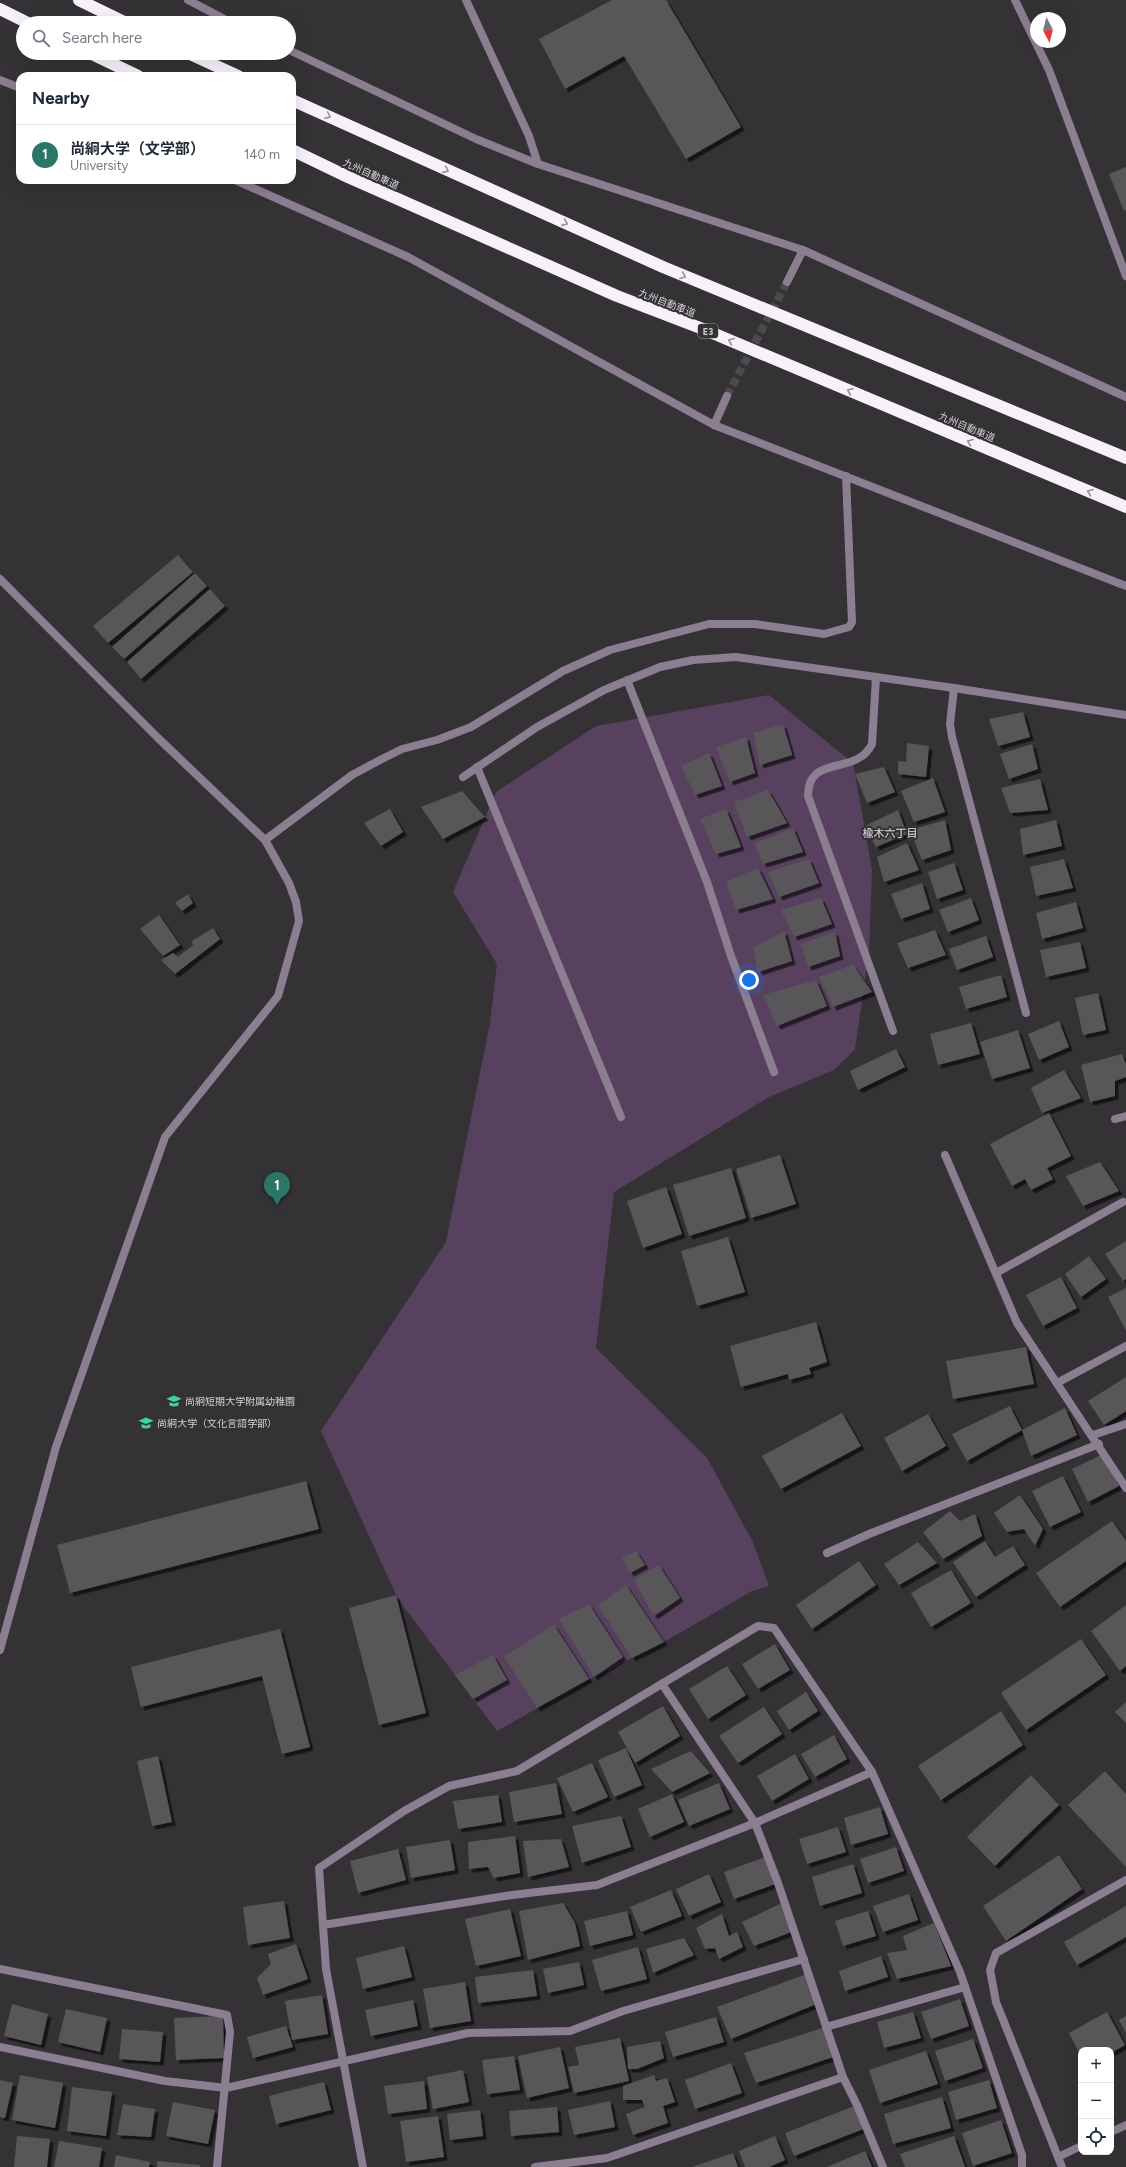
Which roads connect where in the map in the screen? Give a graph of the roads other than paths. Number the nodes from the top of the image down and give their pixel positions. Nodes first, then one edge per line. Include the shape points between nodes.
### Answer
1 (79, 0) edge
2 (188, 0) edge
3 (466, 0) edge
4 (1015, 0) edge
5 (0, 9) edge
6 (112, 16) edge
7 (219, 16) edge
8 (16, 17) edge
9 (296, 53) edge
10 (105, 60) edge
11 (203, 60) edge
12 (130, 72) edge
13 (229, 72) edge
14 (0, 80) edge
15 (16, 86) edge
16 (296, 102) edge
17 (296, 152) edge
18 (538, 164) junction
19 (244, 184) edge
20 (803, 250) junction
21 (1126, 276) edge
22 (787, 282) tunnel mouth
23 (728, 396) tunnel mouth
24 (1126, 397) edge
25 (714, 425) junction
26 (1126, 458) edge
27 (846, 476) junction
28 (1126, 507) edge
29 (0, 579) edge
30 (1126, 586) edge
31 (876, 677) junction
32 (627, 680) junction
33 (954, 688) junction
34 (1126, 715) edge
35 (478, 767) junction
36 (463, 777) dead end
37 (265, 840) junction
38 (1026, 1012) dead end
39 (893, 1031) dead end
40 (774, 1072) dead end
41 (1126, 1116) edge
42 (621, 1117) dead end
43 (1115, 1119) dead end
44 (945, 1155) dead end
45 (1123, 1202) dead end
46 (996, 1273) junction
47 (1126, 1346) edge
48 (1057, 1383) junction
49 (1126, 1424) edge
50 (1093, 1435) junction
51 (1099, 1444) junction
52 (1126, 1488) edge
53 (828, 1552) dead end
54 (0, 1650) edge
55 (662, 1684) junction
56 (872, 1772) junction
57 (755, 1823) junction
58 (1126, 1880) edge
59 (323, 1925) junction
60 (804, 1959) junction
61 (0, 1969) edge
62 (965, 1987) junction
63 (826, 2026) junction
64 (0, 2047) edge
65 (343, 2061) junction
66 (843, 2077) junction
67 (226, 2088) junction
68 (1126, 2125) edge
69 (1114, 2131) edge
70 (1078, 2147) edge
71 (1058, 2157) junction
72 (217, 2167) edge
73 (363, 2167) edge
74 (535, 2167) edge
75 (883, 2167) edge
76 (1022, 2167) edge
77 (1062, 2167) edge

1 - 6 highway
2 - 7 street
3 - 18 street via 529,136
4 - 21 street via 1048,70
5 - 8 highway
9 - 18 street via 476,139
10 - 12 highway
11 - 13 highway
14 - 15 street
16 -> 26 highway via 696,282
28 -> 17 highway, 九州自動車道 / E3 via 703,329 617,296
18 - 20 street
19 - 25 street via 408,257
20 - 22 street
20 - 24 street
23 - 25 street
25 - 27 street
27 - 30 street
27 - 37 street via 852,622 849,627 824,634 755,624 709,624 610,650 563,671 471,727 437,740 402,749 352,775
29 - 37 street via 157,737
31 - 32 street via 736,658 660,667
31 - 33 street
31 - 39 street via 872,744 868,752 858,759 821,770 812,776 808,796
32 - 35 street via 537,727
32 - 40 street via 707,882
33 - 34 street
33 - 38 street via 950,724 952,737
35 - 36 street
35 - 42 street
37 - 54 street via 289,883 299,921 278,996 165,1137 56,1447
41 - 43 street
44 - 46 street
45 - 46 street
46 - 48 street via 1017,1323
47 - 48 street
48 - 50 street
49 - 50 street
50 - 51 street
51 - 52 street
51 - 53 street
55 - 56 street via 758,1626 774,1628
55 - 57 street
55 - 59 street via 517,1771 449,1786 404,1811 319,1868
56 - 57 street
56 - 62 street
57 - 59 street via 597,1885
57 - 60 street
58 - 71 street via 996,1953 990,1970 996,2002
59 - 65 street via 326,1969
60 - 63 street
60 - 65 street via 623,2011 570,2031 468,2033
61 - 67 street via 227,2015 230,2032
62 - 63 street
62 - 76 street via 1022,2155
63 - 66 street
64 - 67 street via 165,2080
65 - 67 street
65 - 73 street
66 - 74 street via 607,2158
66 - 75 street
67 - 72 street
68 - 69 street
70 - 71 street
71 - 77 street

